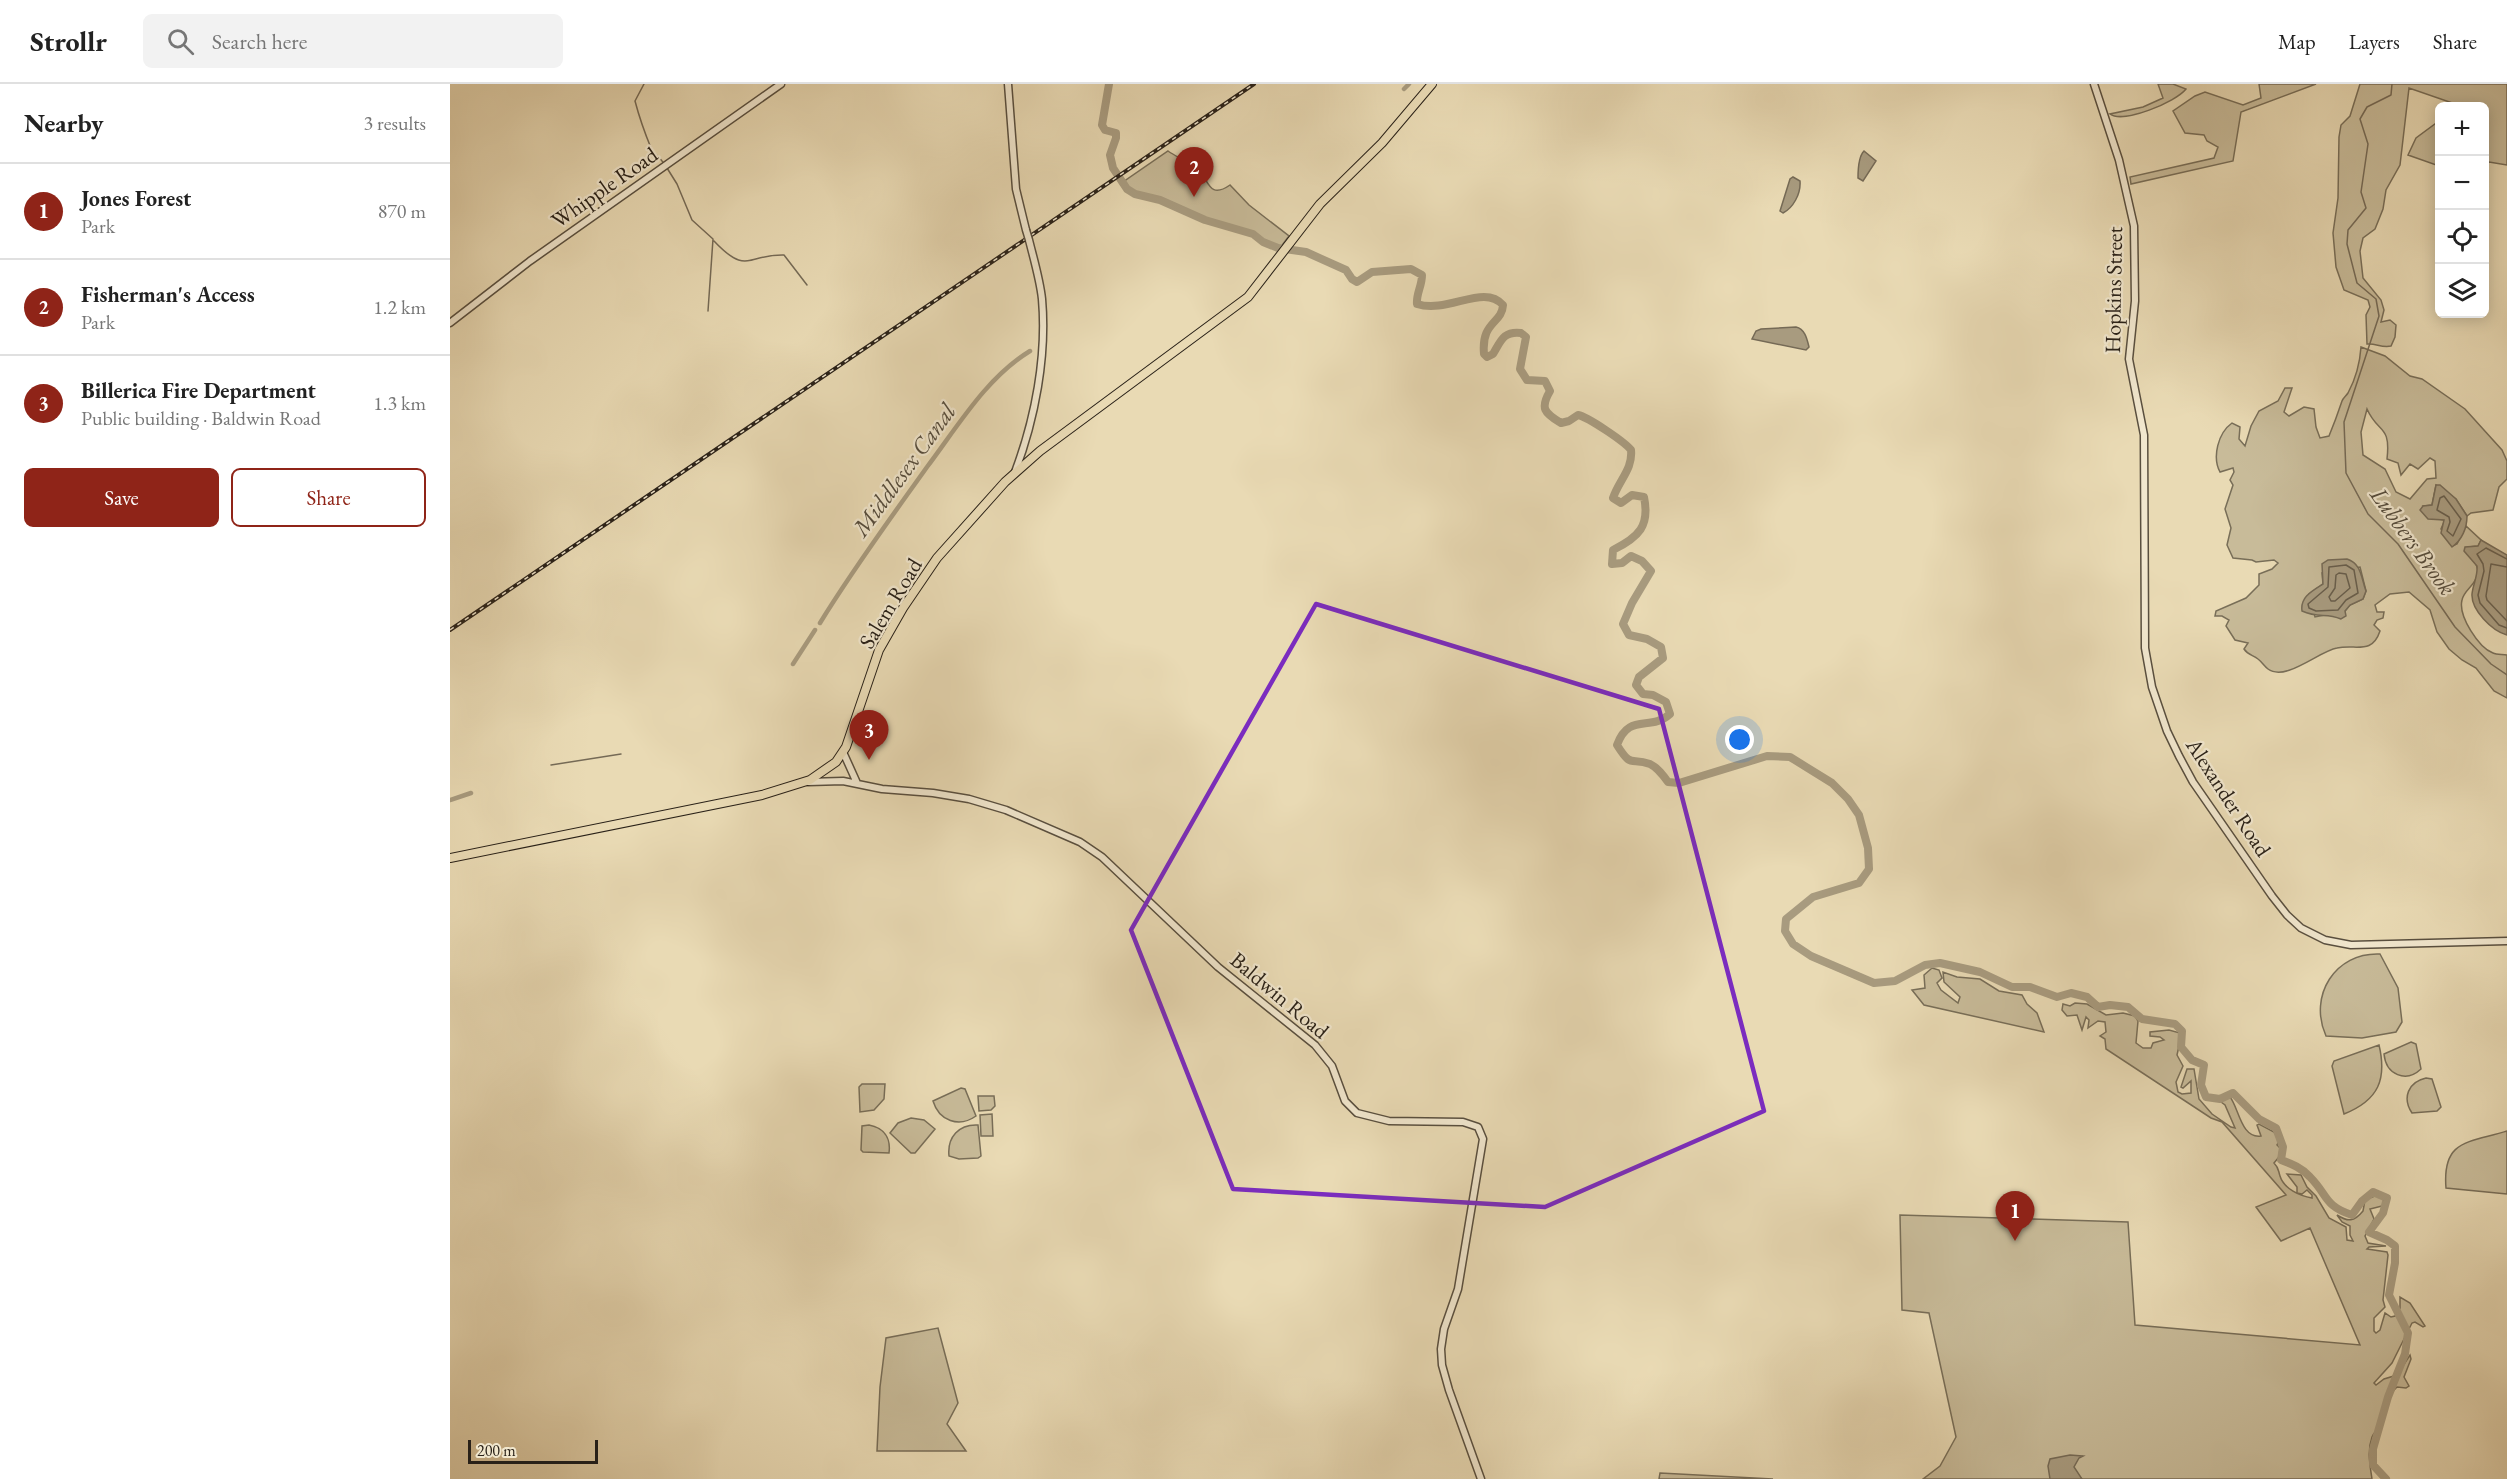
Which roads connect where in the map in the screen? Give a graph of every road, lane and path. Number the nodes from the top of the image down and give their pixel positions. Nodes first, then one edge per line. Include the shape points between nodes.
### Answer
1 (781, 84) edge
2 (1008, 84) edge
3 (1432, 84) edge
4 (2094, 84) edge
5 (450, 323) edge
6 (2143, 429) joint
7 (1015, 472) junction
8 (843, 752) junction
9 (802, 783) junction
10 (857, 783) junction
11 (450, 858) edge
12 (2507, 941) edge
13 (1481, 1479) edge

1 - 5 street, Whipple Road via 530,261
2 - 7 street, bridge via 1016,189 1042,297 1043,322 1035,400
3 - 7 main road, Salem Road via 1386,138 1320,204 1248,297
4 - 6 street, Hopkins Street via 2119,160 2134,226 2134,309 2129,359
6 - 12 street, Alexander Road via 2145,638 2152,687 2167,731 2193,782 2272,896 2301,928 2342,944
7 - 8 main road, Salem Road via 937,558 903,608 877,656
8 - 9 main road, Salem Road via 825,772
8 - 10 street
9 - 10 street, Baldwin Road
9 - 11 main road, Salem Road via 762,795
10 - 13 street, Baldwin Road via 990,804 1083,844 1112,864 1218,967 1315,1045 1332,1066 1345,1101 1357,1113 1383,1120 1463,1122 1478,1127 1483,1139 1459,1282 1441,1349 1449,1390

